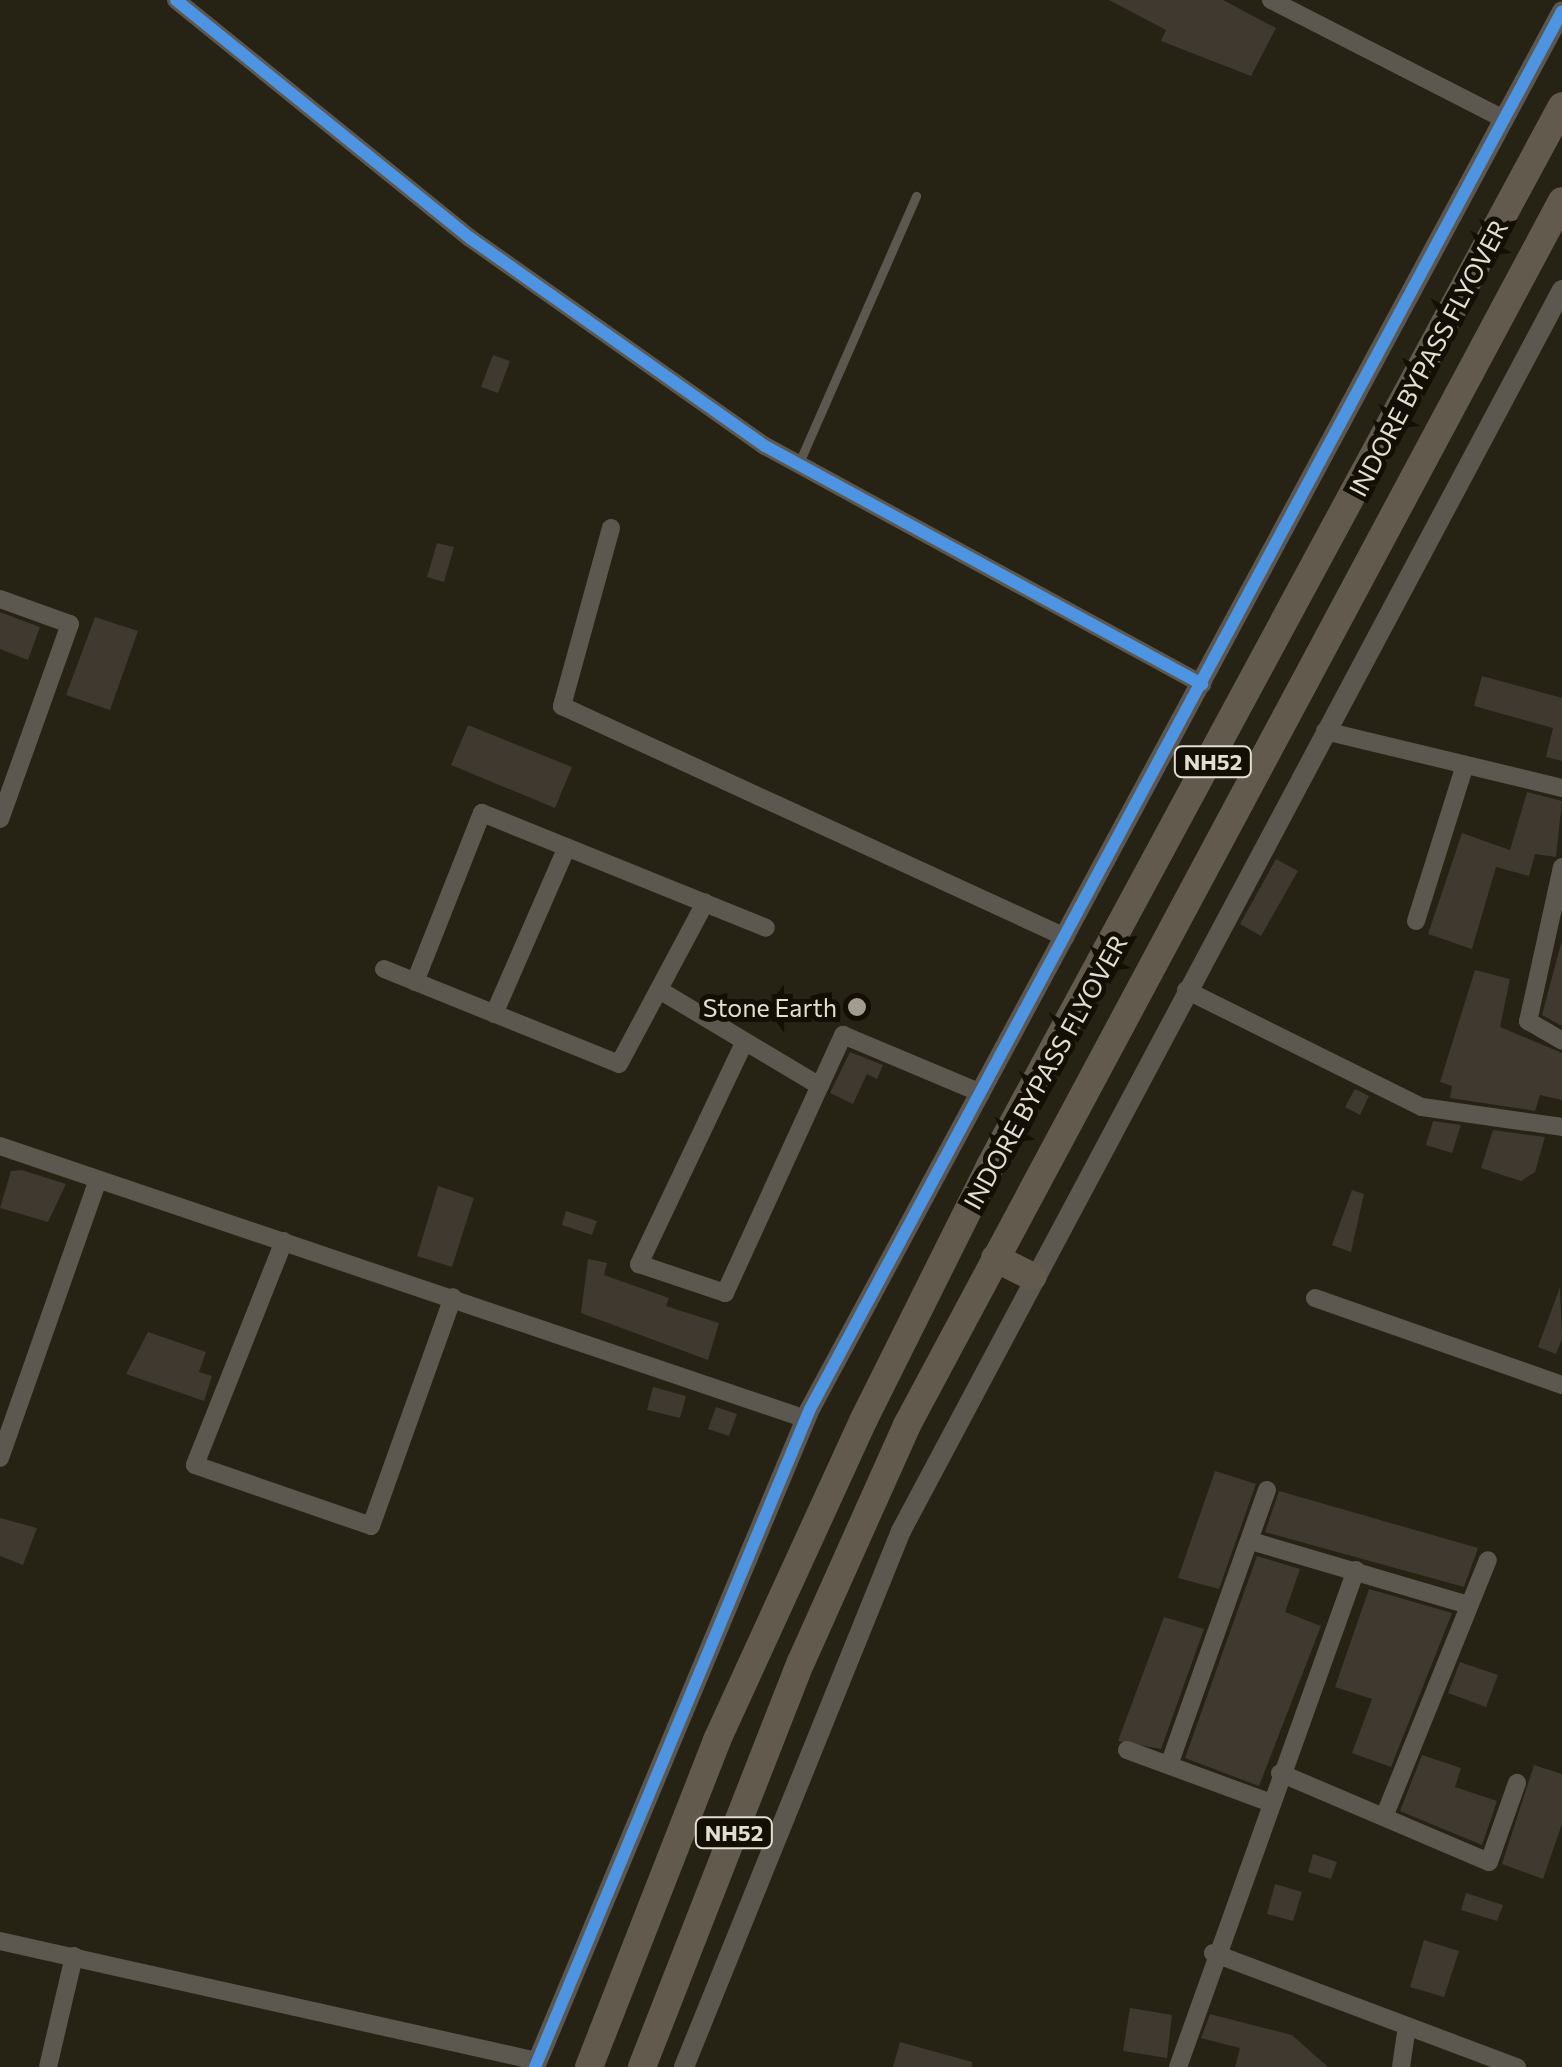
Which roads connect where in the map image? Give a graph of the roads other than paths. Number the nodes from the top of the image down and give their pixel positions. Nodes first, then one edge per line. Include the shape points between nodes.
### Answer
1 (176, 0) edge
2 (1271, 0) edge
3 (1562, 10) edge
4 (1562, 106) edge
5 (1504, 119) junction
6 (916, 196) dead end
7 (1560, 205) edge
8 (1562, 290) edge
9 (798, 465) junction
10 (610, 528) dead end
11 (0, 599) edge
12 (1202, 684) junction
13 (1325, 731) junction
14 (1464, 768) junction
15 (1562, 788) edge
16 (0, 819) edge
17 (567, 847) junction
18 (1562, 867) edge
19 (705, 903) junction
20 (1416, 921) dead end
21 (766, 928) dead end
22 (1065, 937) junction
23 (384, 970) dead end
24 (415, 982) junction
25 (1186, 990) junction
26 (661, 991) junction
27 (494, 1014) junction
28 (1562, 1041) edge
29 (744, 1043) junction
30 (820, 1086) junction
31 (980, 1093) junction
32 (1562, 1126) edge
33 (0, 1146) edge
34 (98, 1180) junction
35 (284, 1241) junction
36 (995, 1258) junction
37 (1032, 1277) junction
38 (453, 1297) junction
39 (1314, 1298) dead end
40 (1562, 1385) edge
41 (806, 1419) junction
42 (0, 1458) edge
43 (1268, 1490) dead end
44 (1251, 1541) junction
45 (1488, 1560) dead end
46 (1356, 1570) junction
47 (1470, 1605) junction
48 (1127, 1750) dead end
49 (1169, 1765) junction
50 (1280, 1773) junction
51 (1517, 1783) dead end
52 (1268, 1802) junction
53 (1384, 1818) junction
54 (0, 1940) edge
55 (1213, 1953) junction
56 (74, 1956) junction
57 (1407, 2026) junction
58 (536, 2064) edge
59 (48, 2067) edge
60 (590, 2067) edge
61 (642, 2067) edge
62 (684, 2067) edge
63 (1178, 2067) edge
64 (1400, 2067) edge
65 (1518, 2067) edge

1 - 9 street via 470,238
2 - 5 street
3 - 5 street
4 - 60 highway, INDORE BYPASS FLYOVER / NH52 via 906,1334 717,1740
5 - 12 street
6 - 9 lane
7 - 36 highway, INDORE BYPASS FLYOVER / NH52
8 - 13 street
9 - 12 street
10 - 22 street via 562,706
11 - 16 street via 70,624
12 - 22 street
13 - 14 street
13 - 25 street
14 - 15 street
14 - 20 street
17 - 19 street
17 - 24 street via 482,813
17 - 27 street
18 - 28 street via 1528,1021
19 - 21 street
19 - 26 street
22 - 31 street
23 - 24 street
24 - 27 street
25 - 32 street via 1422,1107
25 - 37 street
26 - 27 street via 618,1064
26 - 29 street
29 - 30 street
29 - 30 street via 639,1264 725,1293
30 - 31 street via 843,1035
31 - 41 street
33 - 34 street
34 - 35 street
34 - 42 street
35 - 38 street
35 - 38 street via 195,1465 370,1526
36 - 37 highway
36 - 61 highway, INDORE BYPASS FLYOVER / NH52 via 828,1599
37 - 62 street via 900,1531
38 - 41 street
39 - 40 street
41 - 58 street
43 - 44 street
44 - 46 street
44 - 49 street
45 - 47 street
46 - 47 street
46 - 50 street
47 - 53 street
48 - 49 street
49 - 52 street
50 - 52 street
50 - 53 street
51 - 53 street via 1488,1862
52 - 55 street
54 - 56 street
55 - 57 street
55 - 63 street
56 - 58 street
56 - 59 street
57 - 64 street
57 - 65 street

